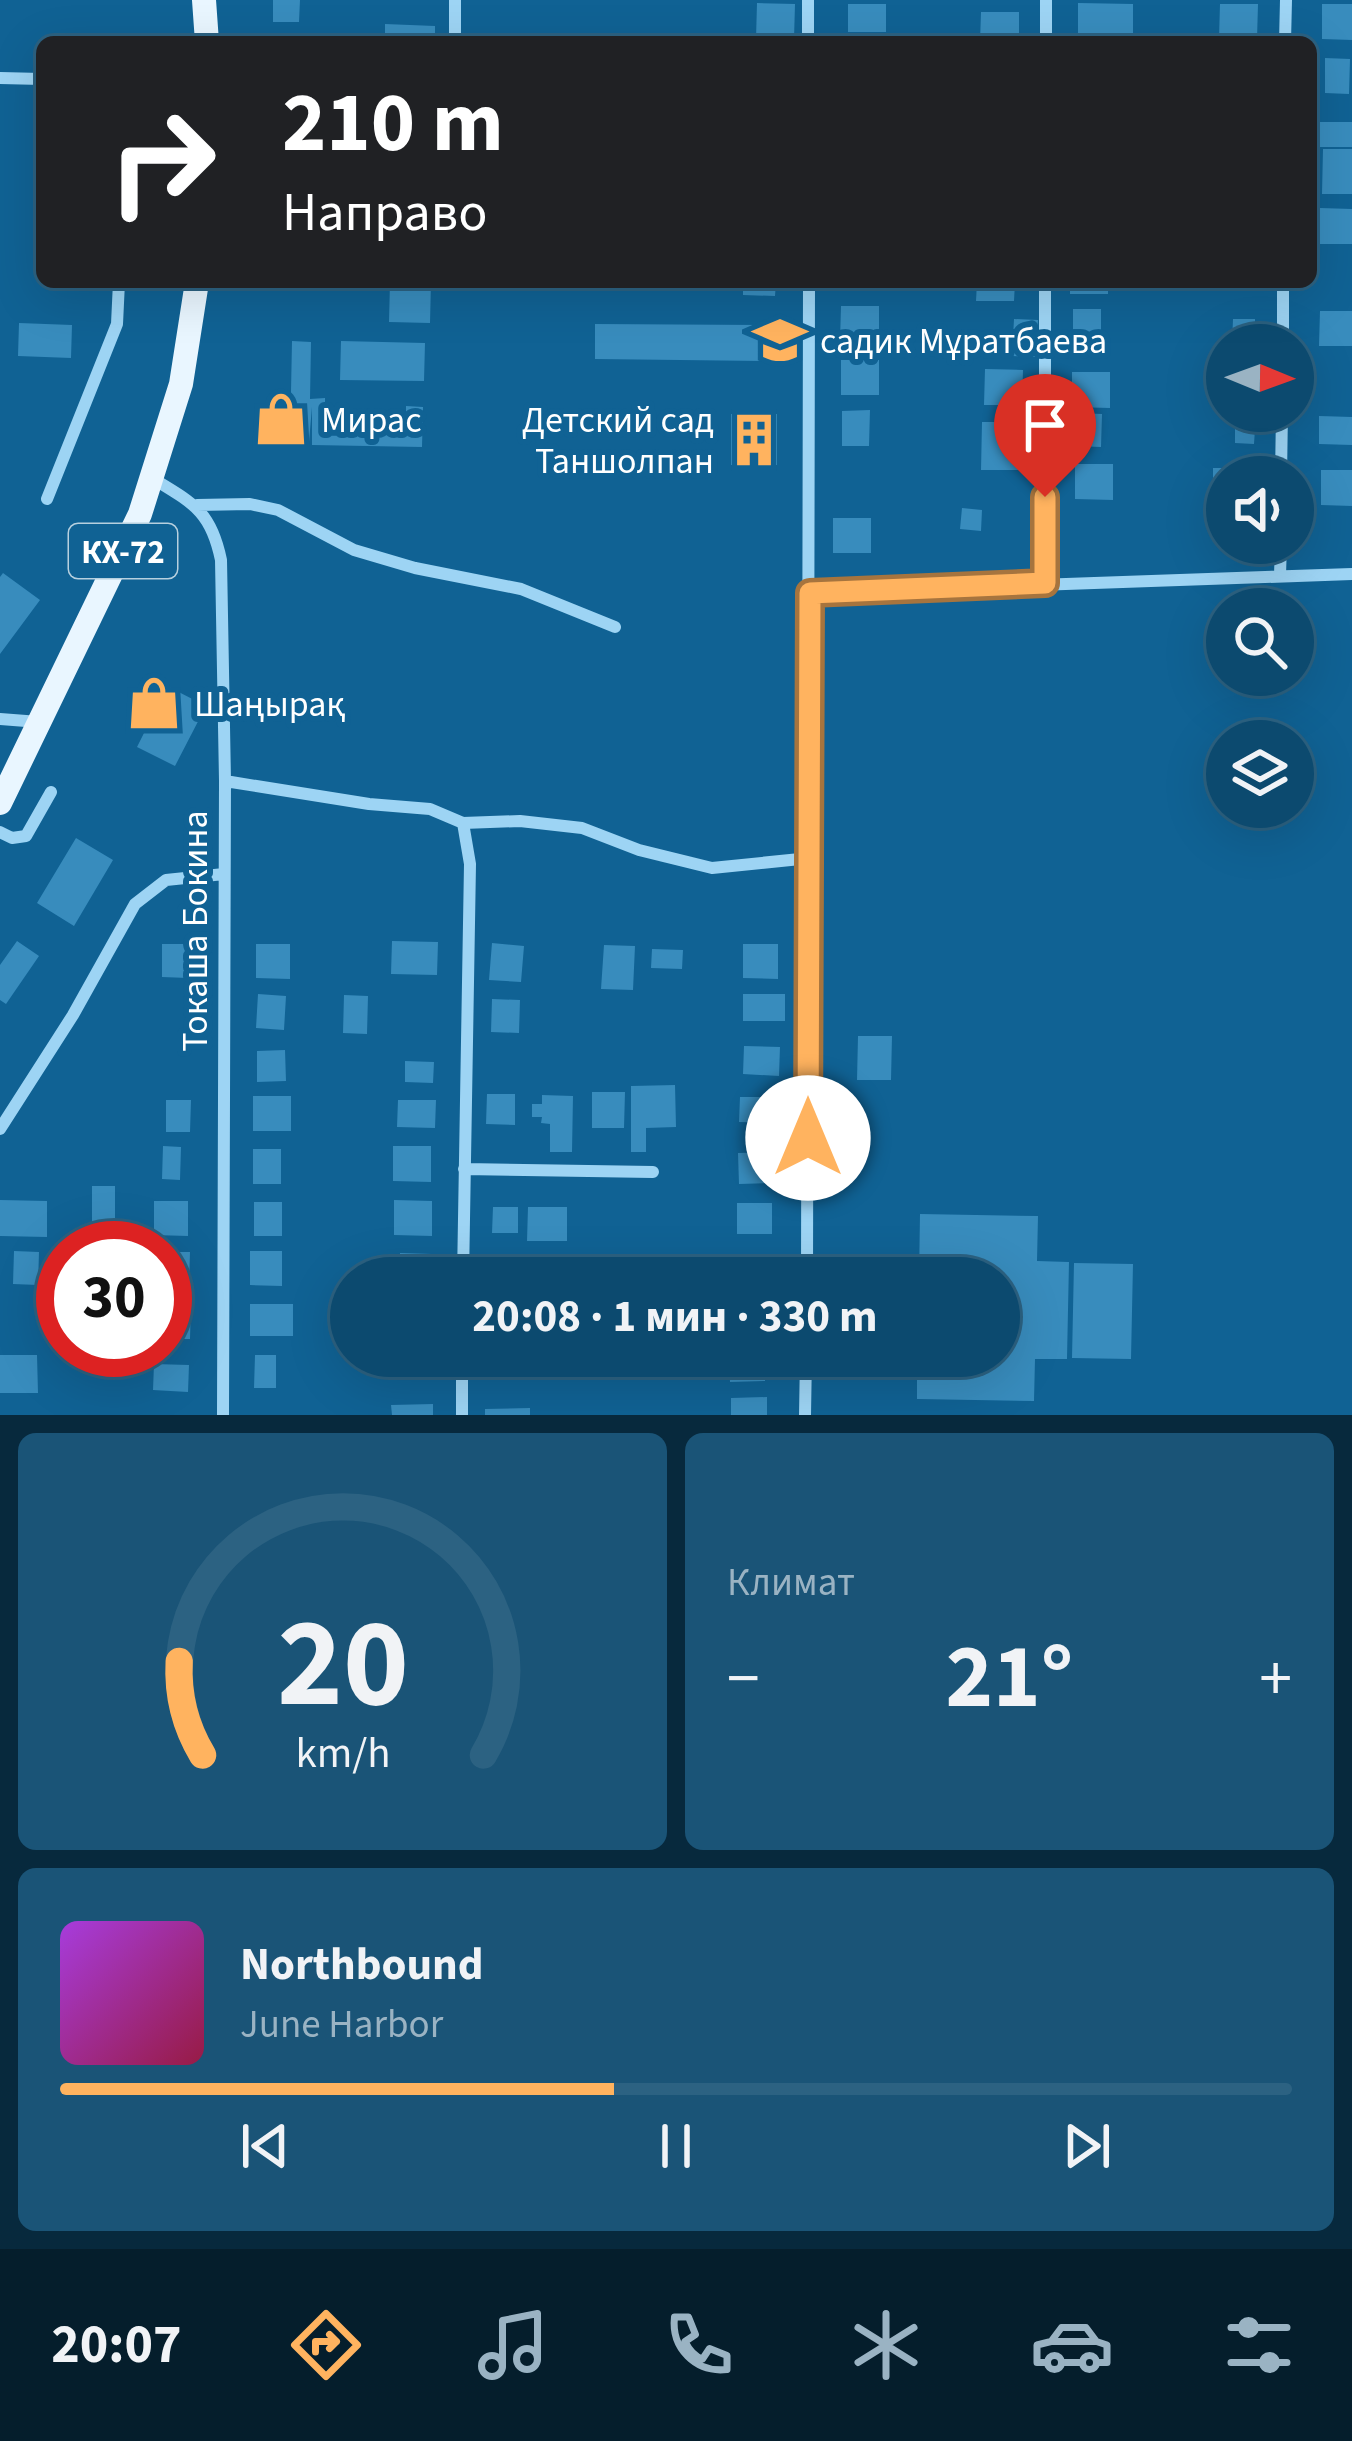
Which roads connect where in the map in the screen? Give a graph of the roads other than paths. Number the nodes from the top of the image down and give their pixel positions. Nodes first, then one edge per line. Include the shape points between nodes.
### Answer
1 (204, 0) edge
2 (455, 0) edge
3 (808, 0) edge
4 (1046, 0) edge
5 (1286, 0) edge
6 (207, 36) edge
7 (455, 36) edge
8 (808, 36) edge
9 (1046, 36) edge
10 (1285, 36) edge
11 (0, 78) edge
12 (36, 79) edge
13 (118, 288) edge
14 (196, 288) edge
15 (809, 288) edge
16 (1046, 288) edge
17 (1283, 288) edge
18 (1282, 324) edge
19 (152, 478) junction
20 (47, 500) dead end
21 (197, 505) junction
22 (1280, 564) edge
23 (1352, 574) edge
24 (1280, 575) junction
25 (1045, 583) junction
26 (810, 593) junction
27 (615, 627) dead end
28 (0, 719) edge
29 (40, 722) junction
30 (225, 781) junction
31 (51, 792) dead end
32 (0, 803) edge
33 (463, 824) junction
34 (0, 832) edge
35 (810, 858) junction
36 (224, 874) junction
37 (0, 1129) edge
38 (464, 1169) junction
39 (653, 1172) dead end
40 (463, 1257) edge
41 (806, 1257) edge
42 (462, 1377) edge
43 (806, 1377) edge
44 (223, 1415) edge
45 (462, 1415) edge
46 (806, 1415) edge

1 - 6 main road
2 - 7 street
3 - 8 street
4 - 9 street
5 - 10 street
11 - 12 street
13 - 20 street via 117,324
14 - 19 main road, КХ-72 via 181,384
15 - 26 street
16 - 25 street
17 - 18 street
19 - 21 street
19 - 29 main road, КХ-72
21 - 27 street via 278,511 354,550 521,590
21 - 30 street, Токаша Бокина via 221,560
22 - 24 street
23 - 24 street
24 - 25 street
25 - 26 street
26 - 35 street
28 - 29 street
29 - 32 main road, КХ-72
30 - 33 street via 430,809
30 - 36 street, Токаша Бокина
31 - 34 street via 26,836
33 - 35 street via 582,828 712,868
33 - 38 street via 470,864
35 - 41 street
36 - 37 street via 166,880 135,904
36 - 44 street, Токаша Бокина
38 - 39 street
38 - 40 street
42 - 45 street
43 - 46 street

